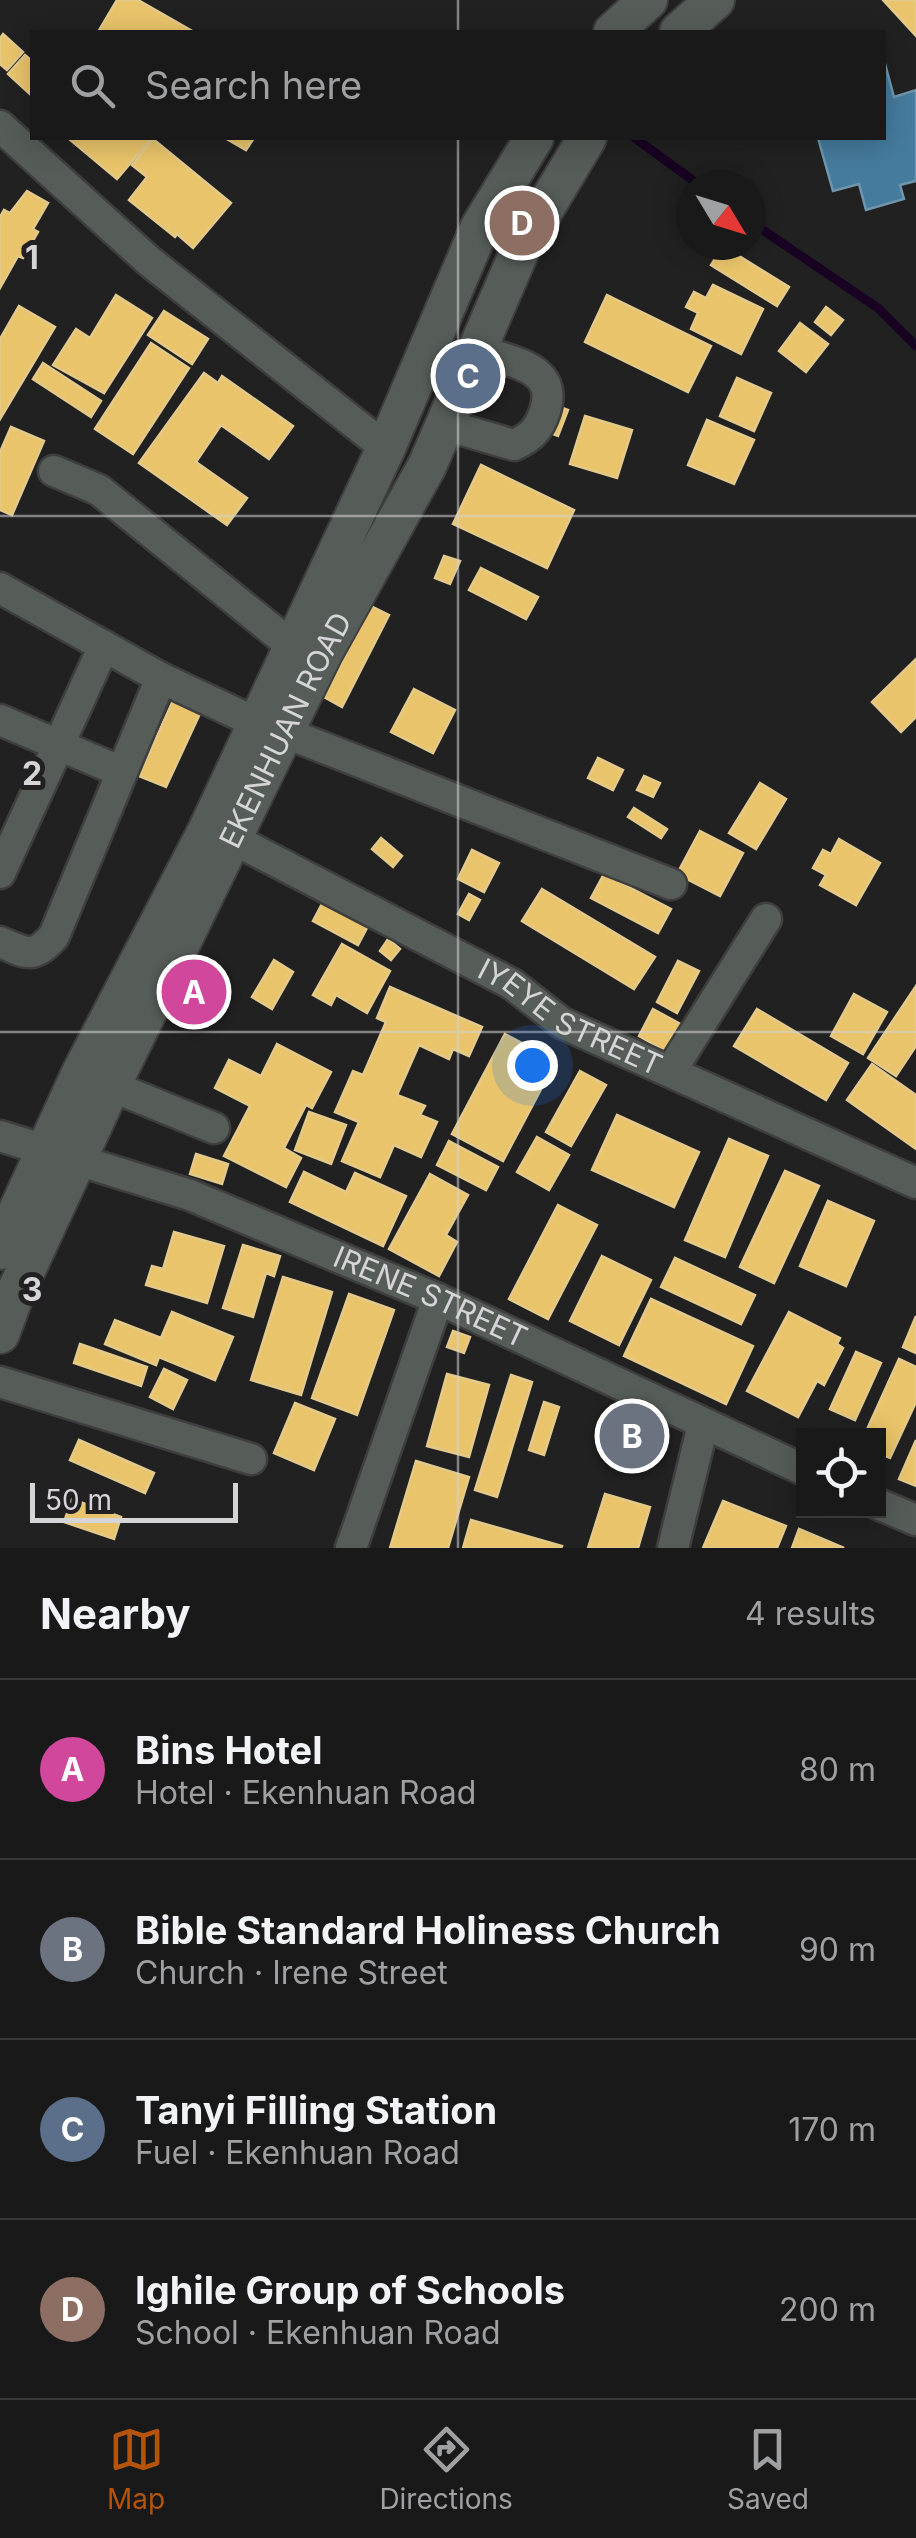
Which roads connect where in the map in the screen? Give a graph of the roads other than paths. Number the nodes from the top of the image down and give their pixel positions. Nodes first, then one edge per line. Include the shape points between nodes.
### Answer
1 (715, 0) edge
2 (682, 30) edge
3 (0, 126) edge
4 (533, 140) edge
5 (586, 140) edge
6 (477, 350) junction
7 (444, 426) junction
8 (386, 448) junction
9 (54, 470) dead end
10 (0, 588) edge
11 (291, 645) junction
12 (104, 646) junction
13 (161, 678) junction
14 (0, 720) edge
15 (271, 728) junction
16 (60, 746) junction
17 (122, 772) junction
18 (233, 839) junction
19 (0, 873) edge
20 (671, 884) dead end
21 (766, 919) dead end
22 (0, 942) edge
23 (670, 1071) junction
24 (111, 1086) junction
25 (214, 1128) dead end
26 (0, 1136) edge
27 (60, 1156) junction
28 (916, 1183) edge
29 (13, 1235) edge
30 (7, 1294) edge
31 (438, 1299) junction
32 (0, 1334) edge
33 (0, 1382) edge
34 (703, 1425) junction
35 (251, 1459) dead end
36 (796, 1466) edge
37 (886, 1507) edge
38 (916, 1520) edge
39 (352, 1548) edge
40 (673, 1548) edge

1 - 2 main road
3 - 8 street via 149,261
4 - 8 main road, EKENHUAN ROAD via 480,227
5 - 6 main road, EKENHUAN ROAD via 521,248
6 - 7 main road, EKENHUAN ROAD
6 - 7 street via 544,380 550,395 539,428 514,445
7 - 15 main road, EKENHUAN ROAD via 323,653
8 - 11 main road, EKENHUAN ROAD
9 - 11 street via 99,490
10 - 12 street
11 - 15 main road, EKENHUAN ROAD
12 - 13 street
12 - 16 street
13 - 15 street
13 - 17 street
14 - 16 street
15 - 18 main road, EKENHUAN ROAD
15 - 20 street
15 - 27 main road, EKENHUAN ROAD via 207,831
16 - 17 street
16 - 19 street
17 - 22 street via 54,936 42,950 26,954
18 - 23 street, IYEYE STREET via 512,984 562,1023
18 - 24 main road, EKENHUAN ROAD
21 - 23 street
23 - 28 street, IYEYE STREET
24 - 25 street
24 - 27 main road, EKENHUAN ROAD
26 - 27 street, IRENE STREET
27 - 29 main road, EKENHUAN ROAD
27 - 31 street, IRENE STREET via 190,1194
29 - 30 main road, EKENHUAN ROAD
30 - 32 main road, EKENHUAN ROAD
31 - 34 street, IRENE STREET
31 - 39 street
33 - 35 street
34 - 36 street, IRENE STREET
34 - 40 street
37 - 38 street

